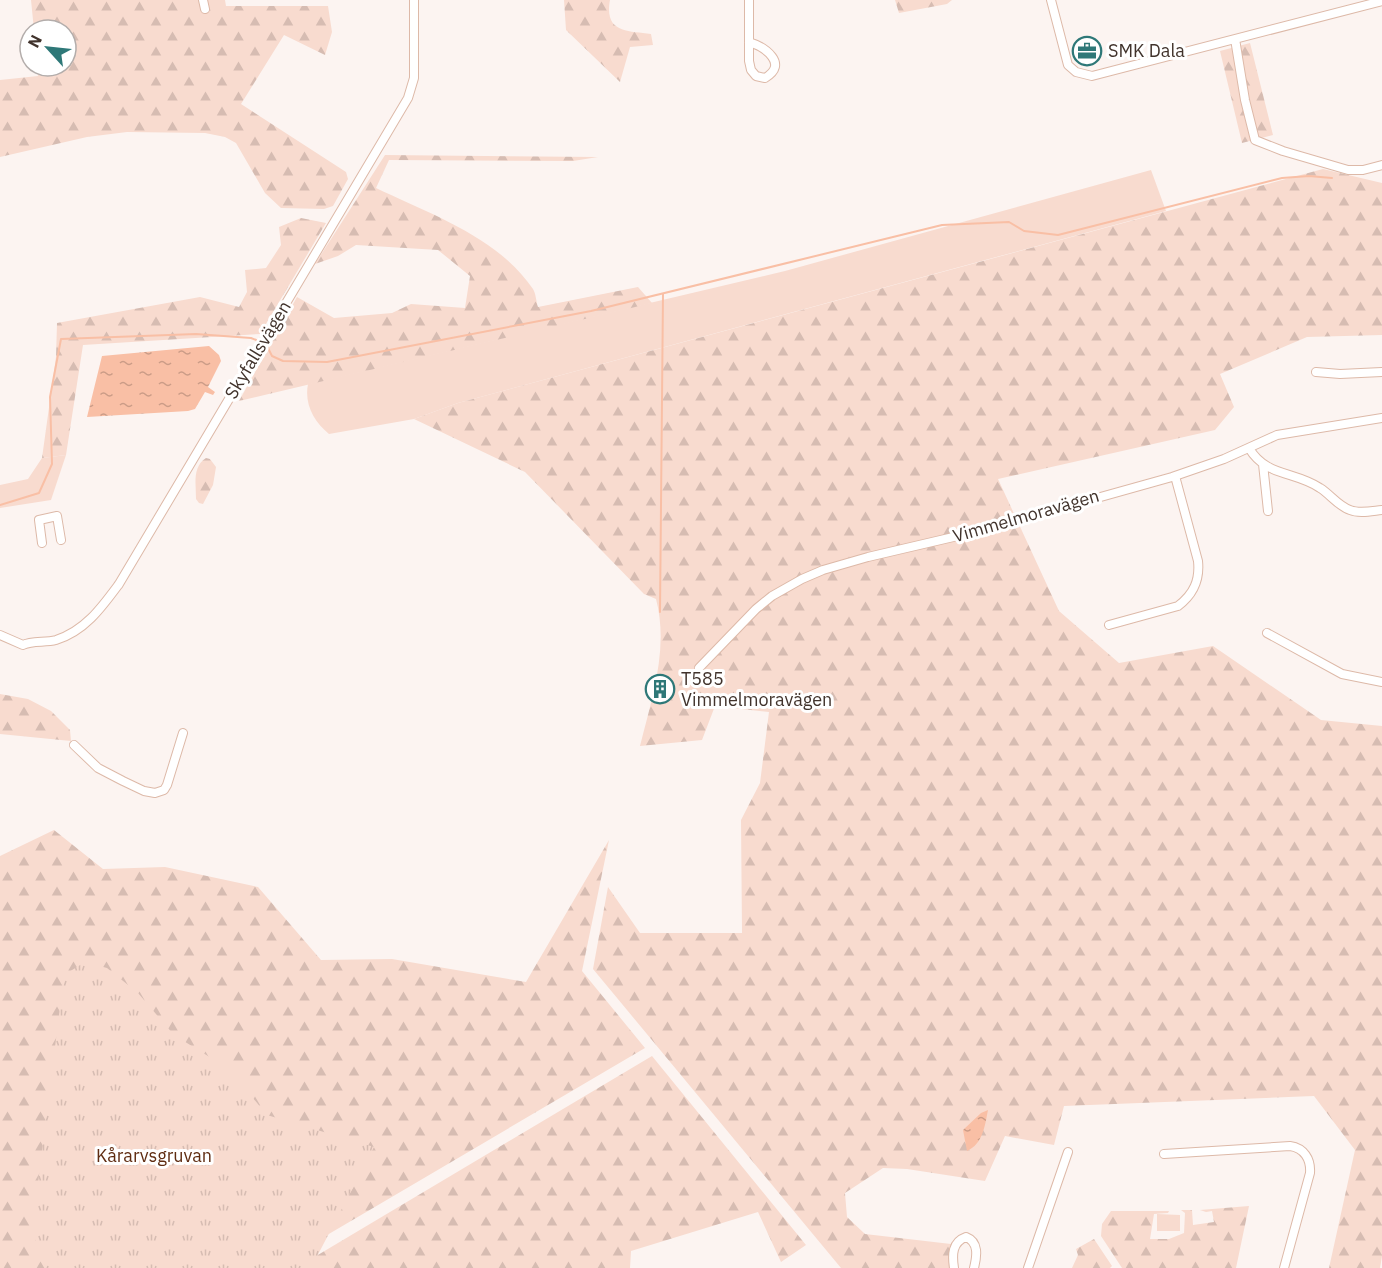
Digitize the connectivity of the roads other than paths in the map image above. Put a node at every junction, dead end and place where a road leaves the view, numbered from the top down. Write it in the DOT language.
graph roads {
  1 [pos="414,0"];
  2 [pos="749,0"];
  3 [pos="1051,0"];
  4 [pos="1382,1"];
  5 [pos="1235,39"];
  6 [pos="749,42"];
  7 [pos="1382,165"];
  8 [pos="1316,372"];
  9 [pos="1382,372"];
  10 [pos="1382,418"];
  11 [pos="1249,448"];
  12 [pos="1263,464"];
  13 [pos="1175,476"];
  14 [pos="1382,510"];
  15 [pos="1268,511"];
  16 [pos="61,540"];
  17 [pos="42,543"];
  18 [pos="1109,625"];
  19 [pos="1267,633"];
  20 [pos="0,635"];
  21 [pos="699,668"];
  22 [pos="1382,682"];
  23 [pos="183,733"];
  24 [pos="74,745"];
  25 [pos="1068,1152"];
  26 [pos="1164,1154"];
  27 [pos="954,1268"];
  28 [pos="974,1268"];
  29 [pos="1028,1268"];
  30 [pos="1284,1268"];
  1 -- 20 [label="street, Skyfallsvägen"];
  2 -- 6 [label="street"];
  3 -- 5 [label="street"];
  4 -- 5 [label="street"];
  5 -- 7 [label="street"];
  6 -- 6 [label="street"];
  8 -- 9 [label="street"];
  10 -- 11 [label="street, Vimmelmoravägen"];
  11 -- 12 [label="street"];
  11 -- 13 [label="street, Vimmelmoravägen"];
  12 -- 14 [label="street"];
  12 -- 15 [label="street"];
  13 -- 18 [label="street"];
  13 -- 21 [label="street, Vimmelmoravägen"];
  16 -- 17 [label="street"];
  19 -- 22 [label="street"];
  23 -- 24 [label="street"];
  25 -- 29 [label="street"];
  26 -- 30 [label="street"];
  27 -- 28 [label="street"];
}
